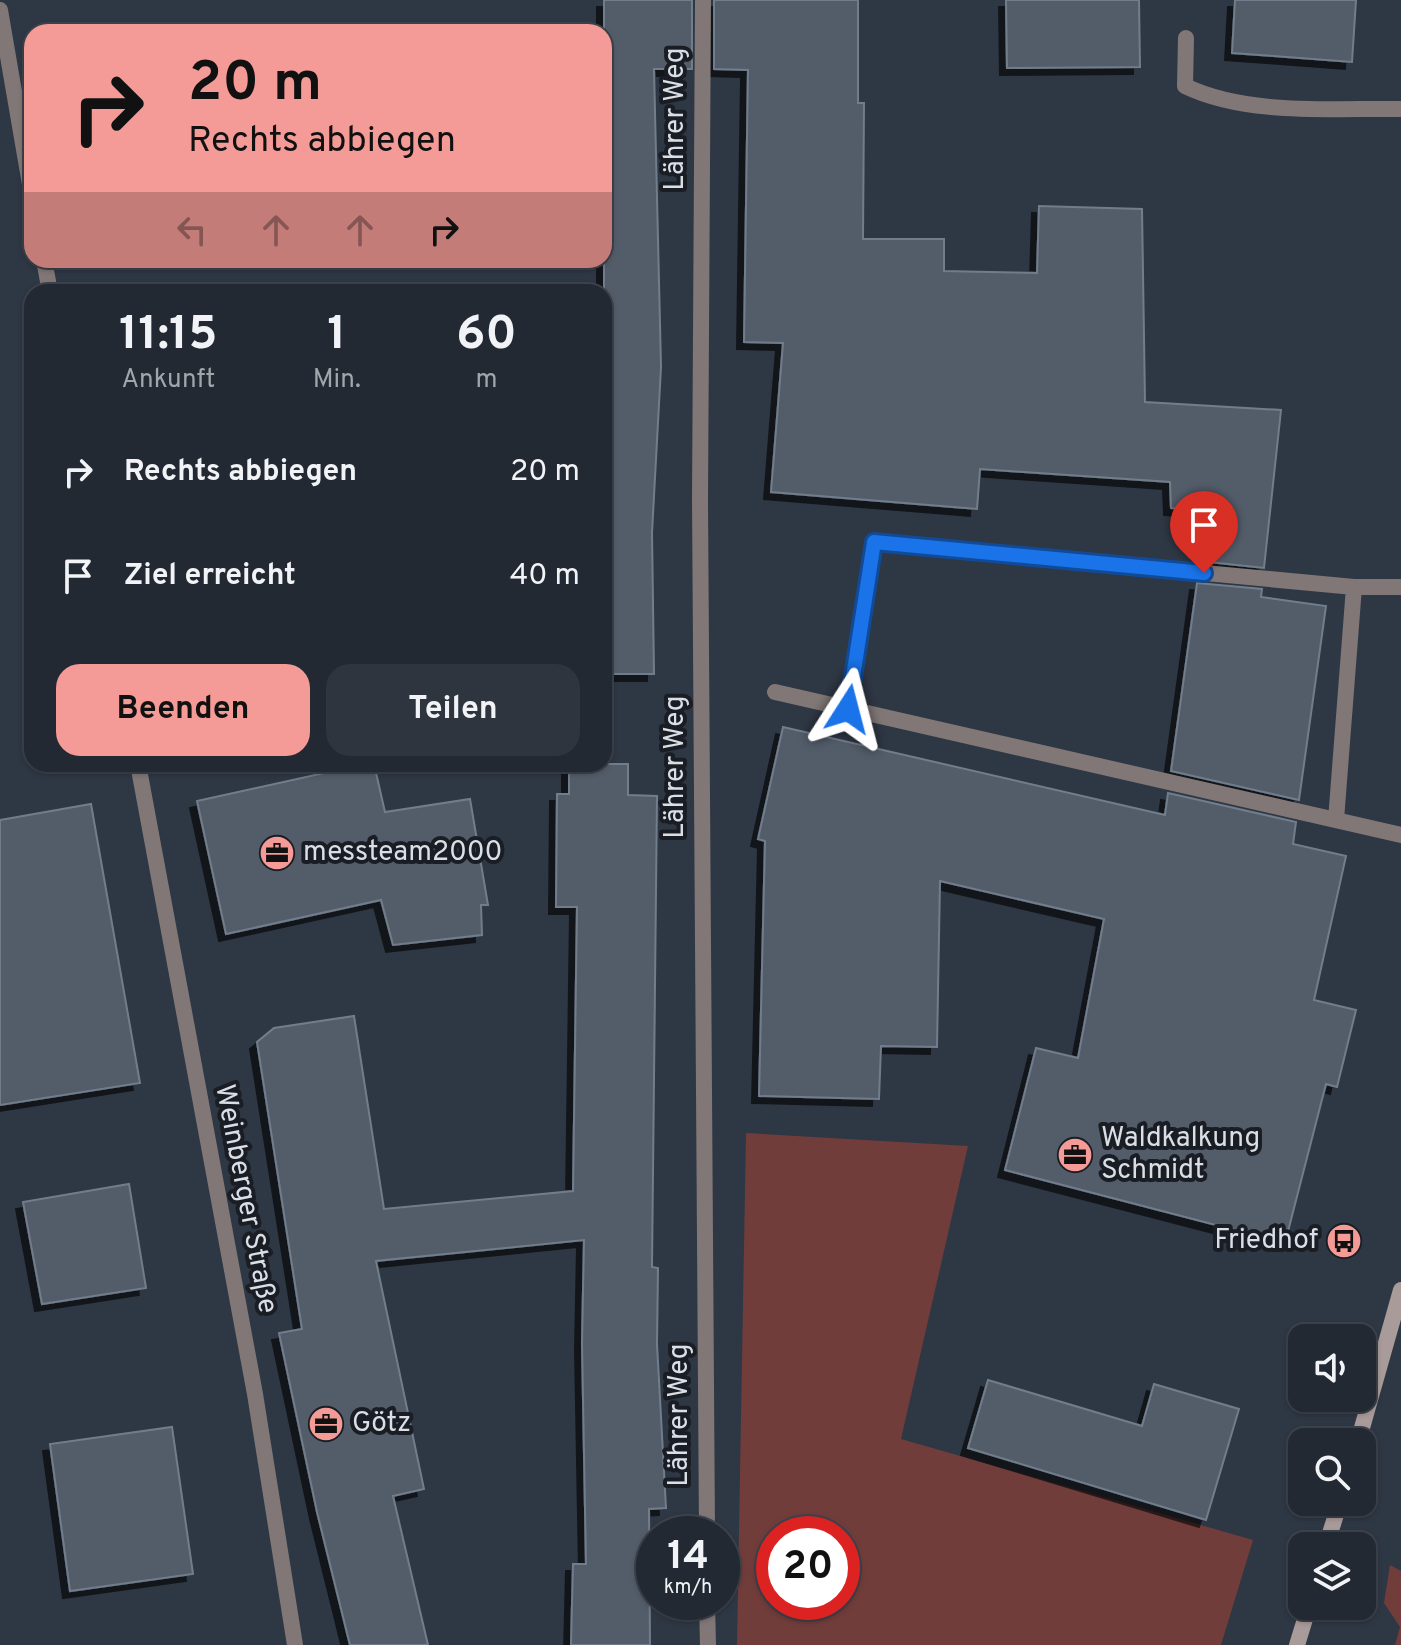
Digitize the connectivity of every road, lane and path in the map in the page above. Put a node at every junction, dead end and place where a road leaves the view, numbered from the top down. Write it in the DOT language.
graph roads {
  1 [pos="703,0"];
  2 [pos="0,10"];
  3 [pos="1186,38"];
  4 [pos="1401,109"];
  5 [pos="24,150"];
  6 [pos="1354,587"];
  7 [pos="1401,587"];
  8 [pos="775,692"];
  9 [pos="848,709"];
  10 [pos="139,772"];
  11 [pos="1336,820"];
  12 [pos="1401,835"];
  13 [pos="1401,1290"];
  14 [pos="1362,1428"];
  15 [pos="707,1516"];
  16 [pos="707,1620"];
  17 [pos="1305,1620"];
  18 [pos="295,1645"];
  19 [pos="708,1645"];
  20 [pos="1297,1645"];
  1 -- 15 [label="street, Lährer Weg"];
  2 -- 5 [label="street"];
  3 -- 4 [label="street"];
  6 -- 7 [label="street"];
  6 -- 9 [label="street"];
  6 -- 11 [label="street"];
  8 -- 9 [label="street"];
  9 -- 11 [label="street"];
  10 -- 18 [label="street, Weinberger Straße"];
  11 -- 12 [label="street"];
  13 -- 14 [label="main road"];
  16 -- 19 [label="street"];
  17 -- 20 [label="main road"];
}
